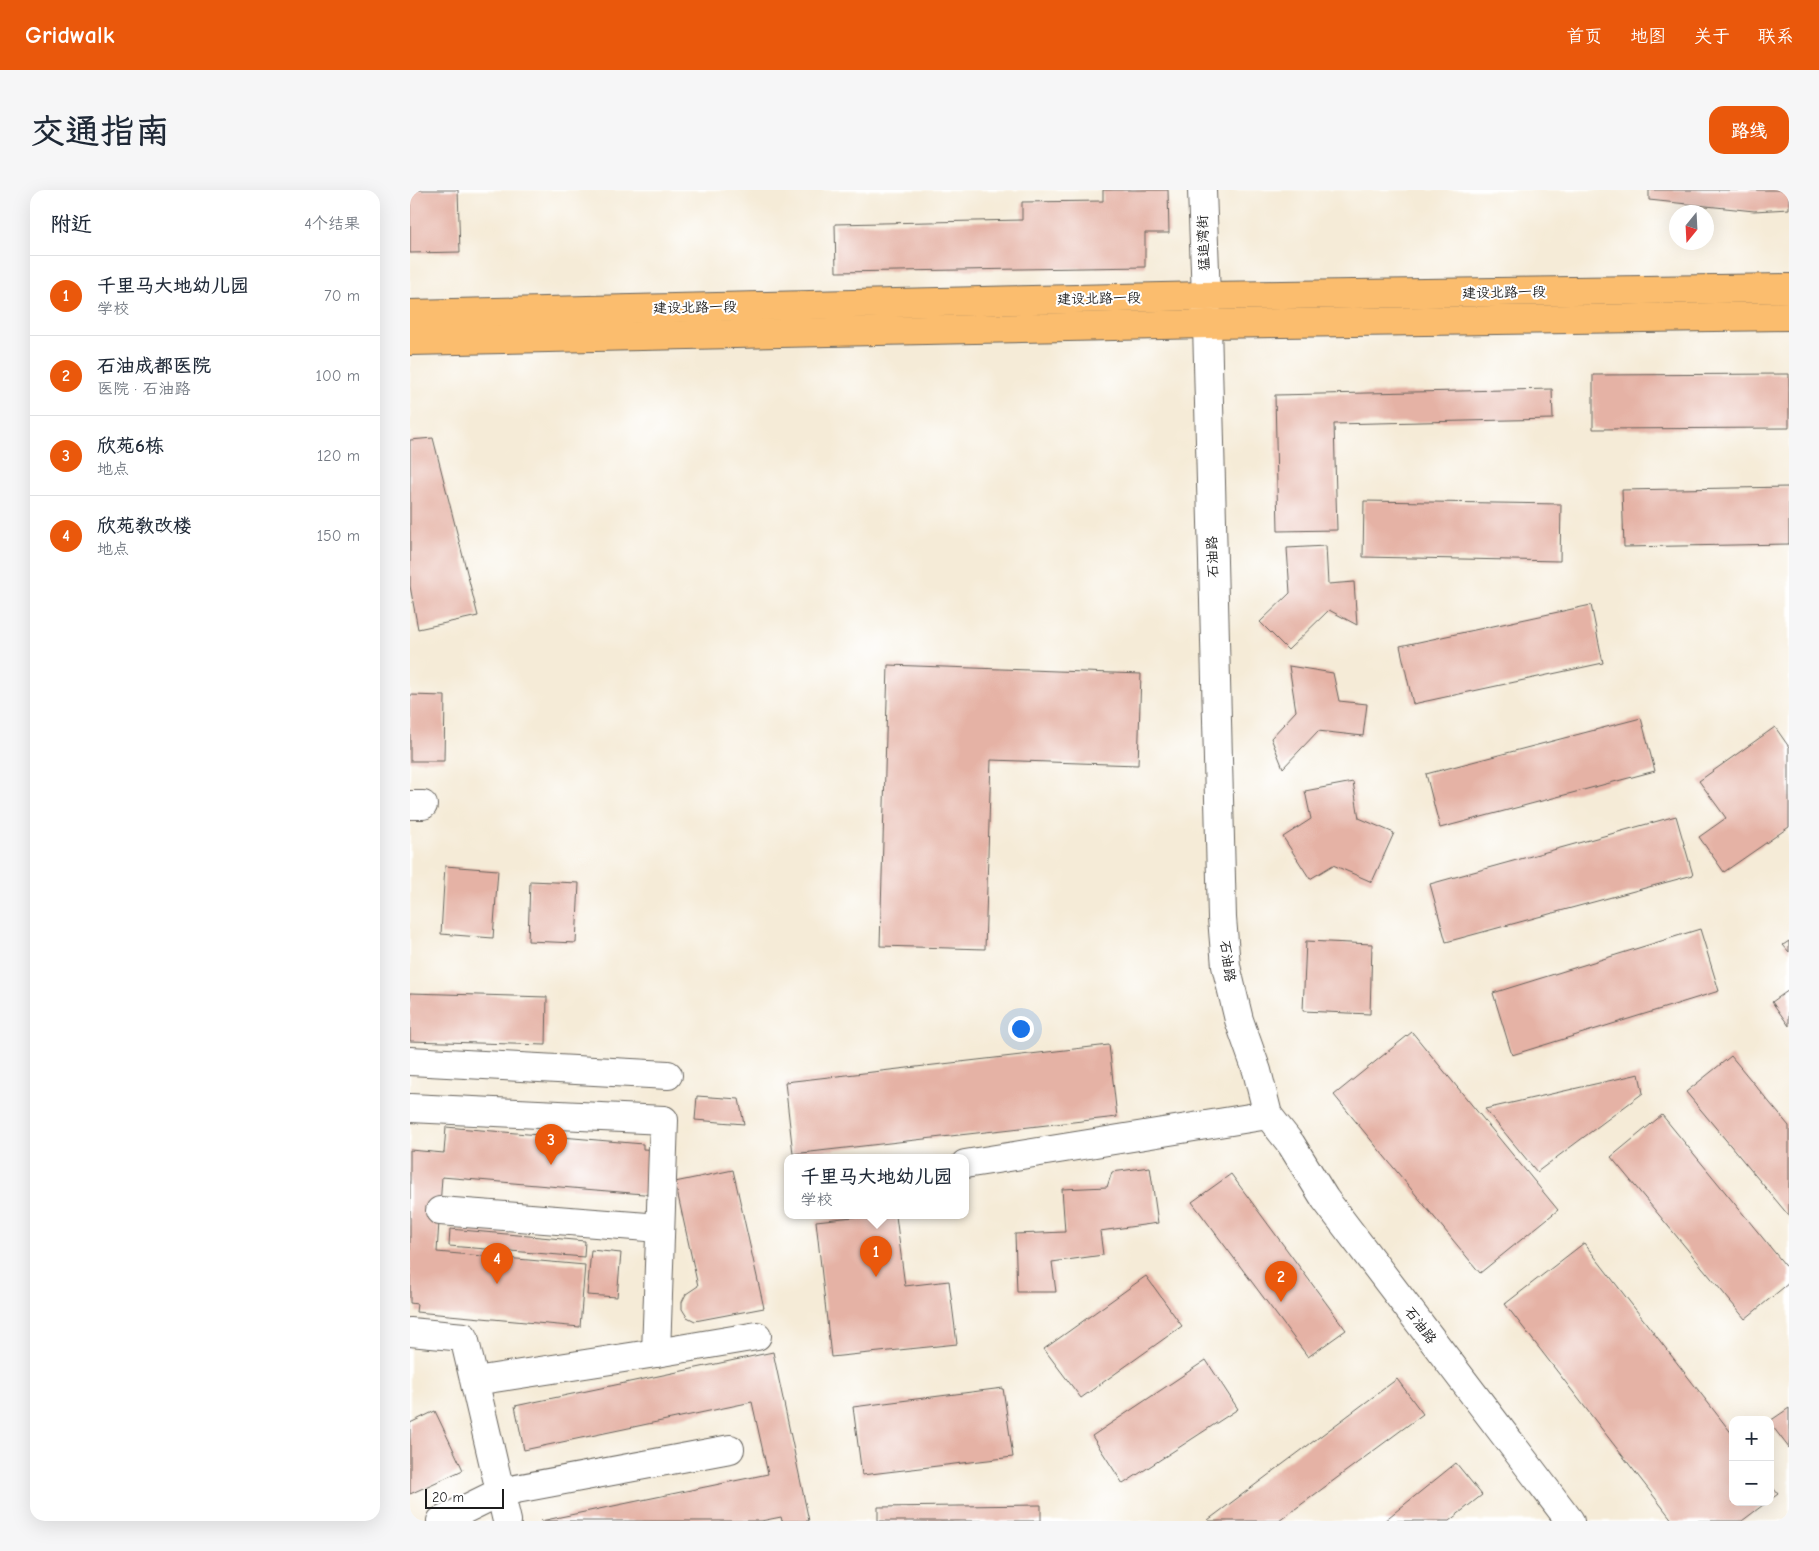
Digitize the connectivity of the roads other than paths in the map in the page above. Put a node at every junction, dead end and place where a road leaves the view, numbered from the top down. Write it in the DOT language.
graph roads {
  1 [pos="1202,190"];
  2 [pos="1789,288"];
  3 [pos="1205,296"];
  4 [pos="410,314"];
  5 [pos="1789,316"];
  6 [pos="1207,324"];
  7 [pos="410,341"];
  8 [pos="410,1061"];
  9 [pos="668,1075"];
  10 [pos="410,1108"];
  11 [pos="1268,1115"];
  12 [pos="969,1163"];
  13 [pos="440,1211"];
  14 [pos="660,1228"];
  15 [pos="410,1332"];
  16 [pos="757,1336"];
  17 [pos="656,1353"];
  18 [pos="475,1381"];
  19 [pos="730,1449"];
  20 [pos="500,1492"];
  21 [pos="442,1521"];
  22 [pos="507,1521"];
  23 [pos="1570,1521"];
  1 -- 3 [label="street, 猛追湾街"];
  2 -- 3 [label="main road, 建设北路一段"];
  3 -- 4 [label="main road, 建设北路一段"];
  3 -- 6 [label="street, 石油路"];
  5 -- 6 [label="main road, 建设北路一段"];
  6 -- 7 [label="main road, 建设北路一段"];
  6 -- 11 [label="street, 石油路"];
  8 -- 9 [label="street"];
  10 -- 14 [label="street"];
  11 -- 12 [label="street"];
  11 -- 23 [label="street, 石油路"];
  13 -- 14 [label="street"];
  14 -- 17 [label="street"];
  15 -- 18 [label="street"];
  16 -- 17 [label="street"];
  17 -- 18 [label="street"];
  18 -- 20 [label="street"];
  19 -- 20 [label="street"];
  20 -- 21 [label="street"];
  20 -- 22 [label="street"];
}
